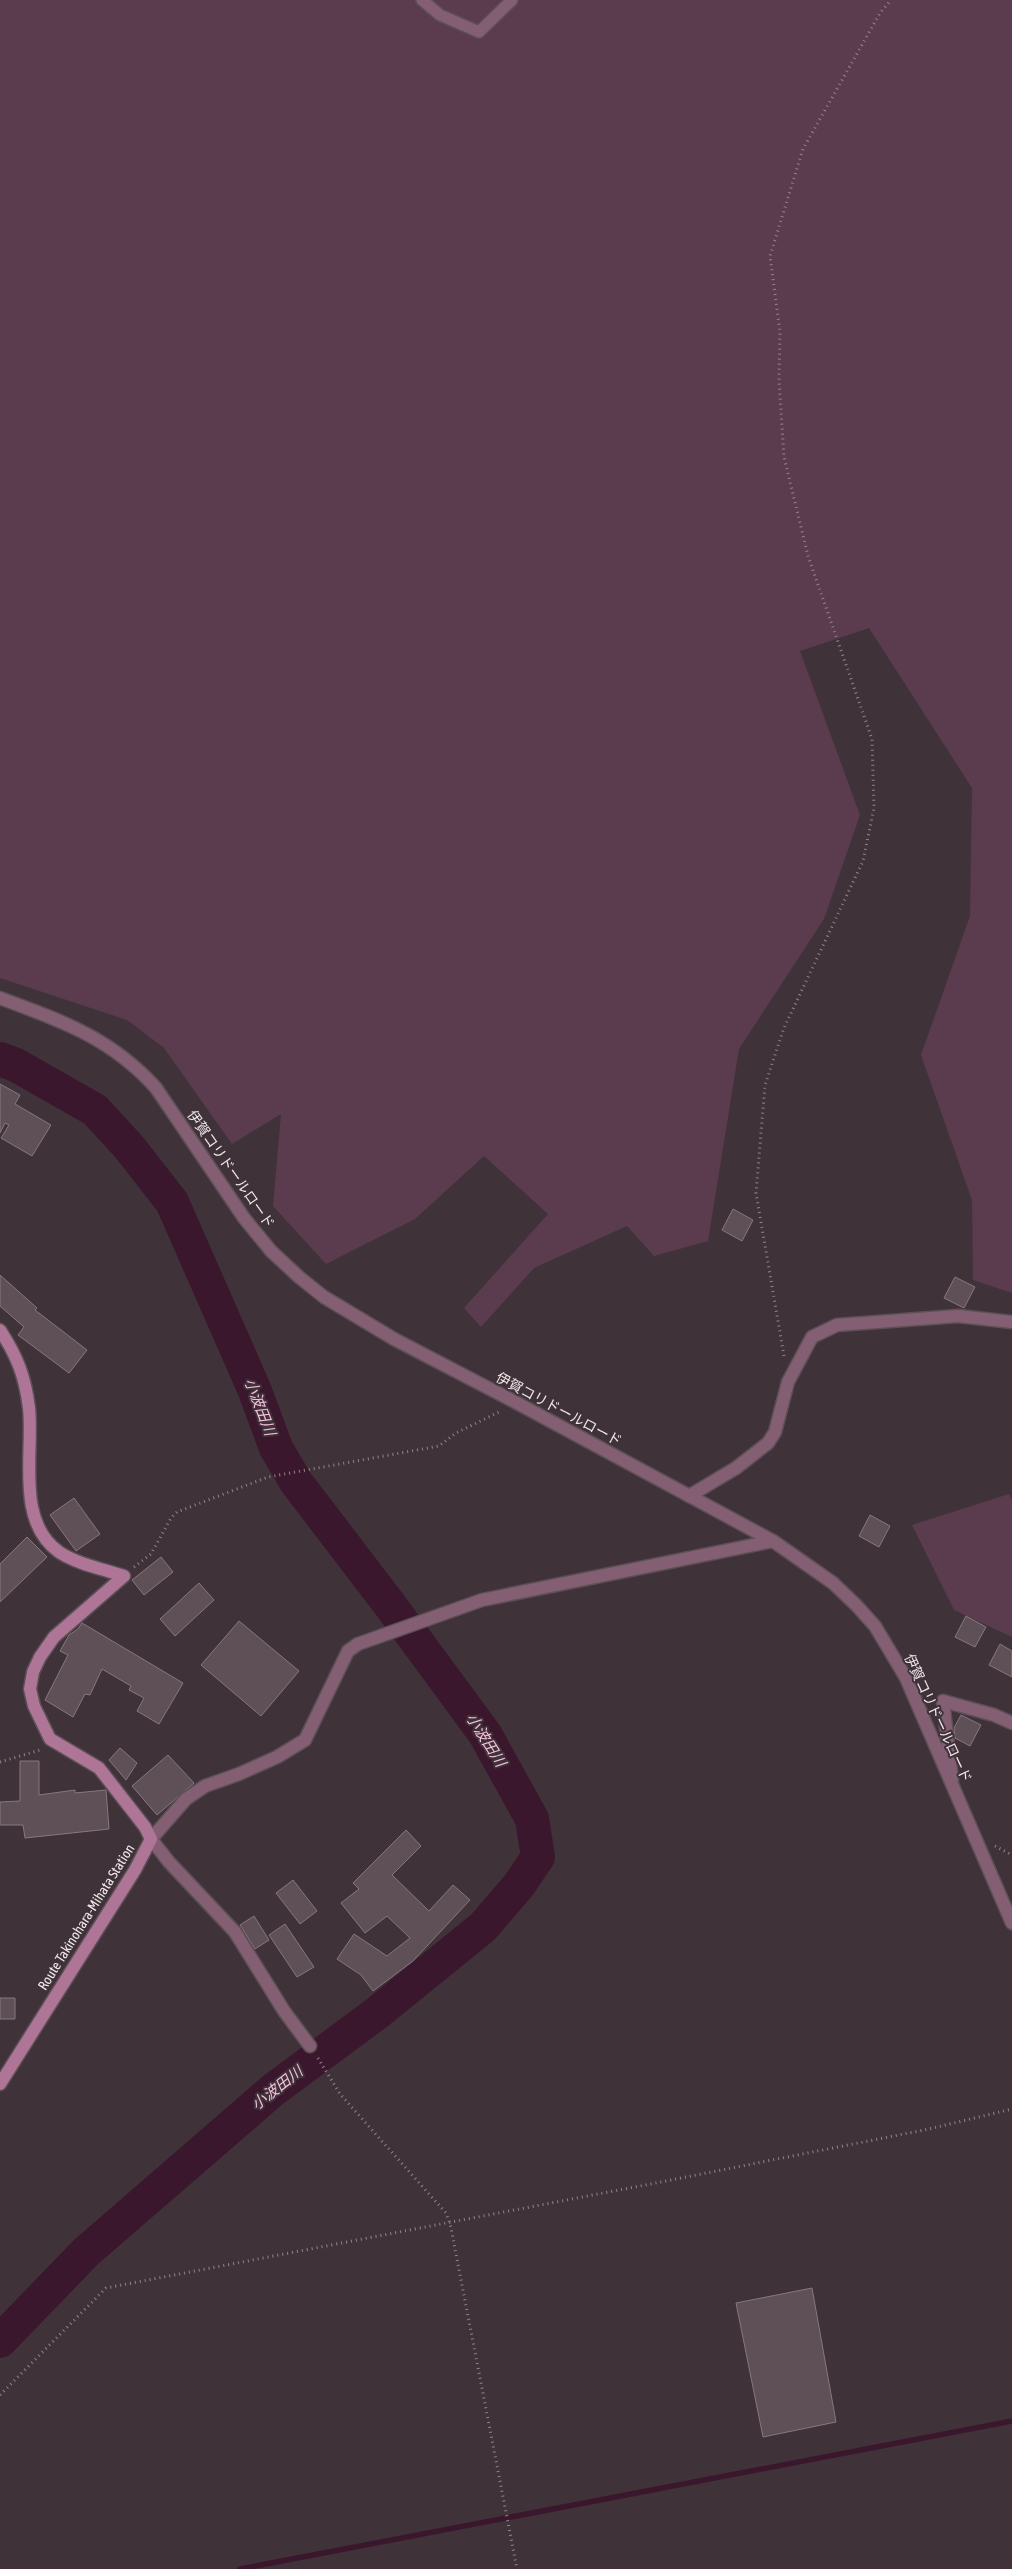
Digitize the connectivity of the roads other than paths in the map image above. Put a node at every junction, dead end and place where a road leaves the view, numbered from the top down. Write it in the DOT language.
graph roads {
  1 [pos="422,0"];
  2 [pos="512,0"];
  3 [pos="0,998"];
  4 [pos="1012,1322"];
  5 [pos="0,1330"];
  6 [pos="689,1496"];
  7 [pos="772,1541"];
  8 [pos="1012,1723"];
  9 [pos="952,1784"];
  10 [pos="151,1839"];
  11 [pos="1012,1923"];
  12 [pos="310,2046"];
  13 [pos="0,2084"];
  1 -- 2 [label="lane"];
  3 -- 6 [label="street, 伊賀コリドールロード"];
  4 -- 6 [label="street"];
  5 -- 10 [label="main road, Route Takinohara-Mihata Station"];
  6 -- 7 [label="street, 伊賀コリドールロード"];
  7 -- 9 [label="street, 伊賀コリドールロード"];
  7 -- 10 [label="street"];
  8 -- 9 [label="street"];
  9 -- 11 [label="street, 伊賀コリドールロード"];
  10 -- 12 [label="street"];
  10 -- 13 [label="main road, Route Takinohara-Mihata Station"];
}
